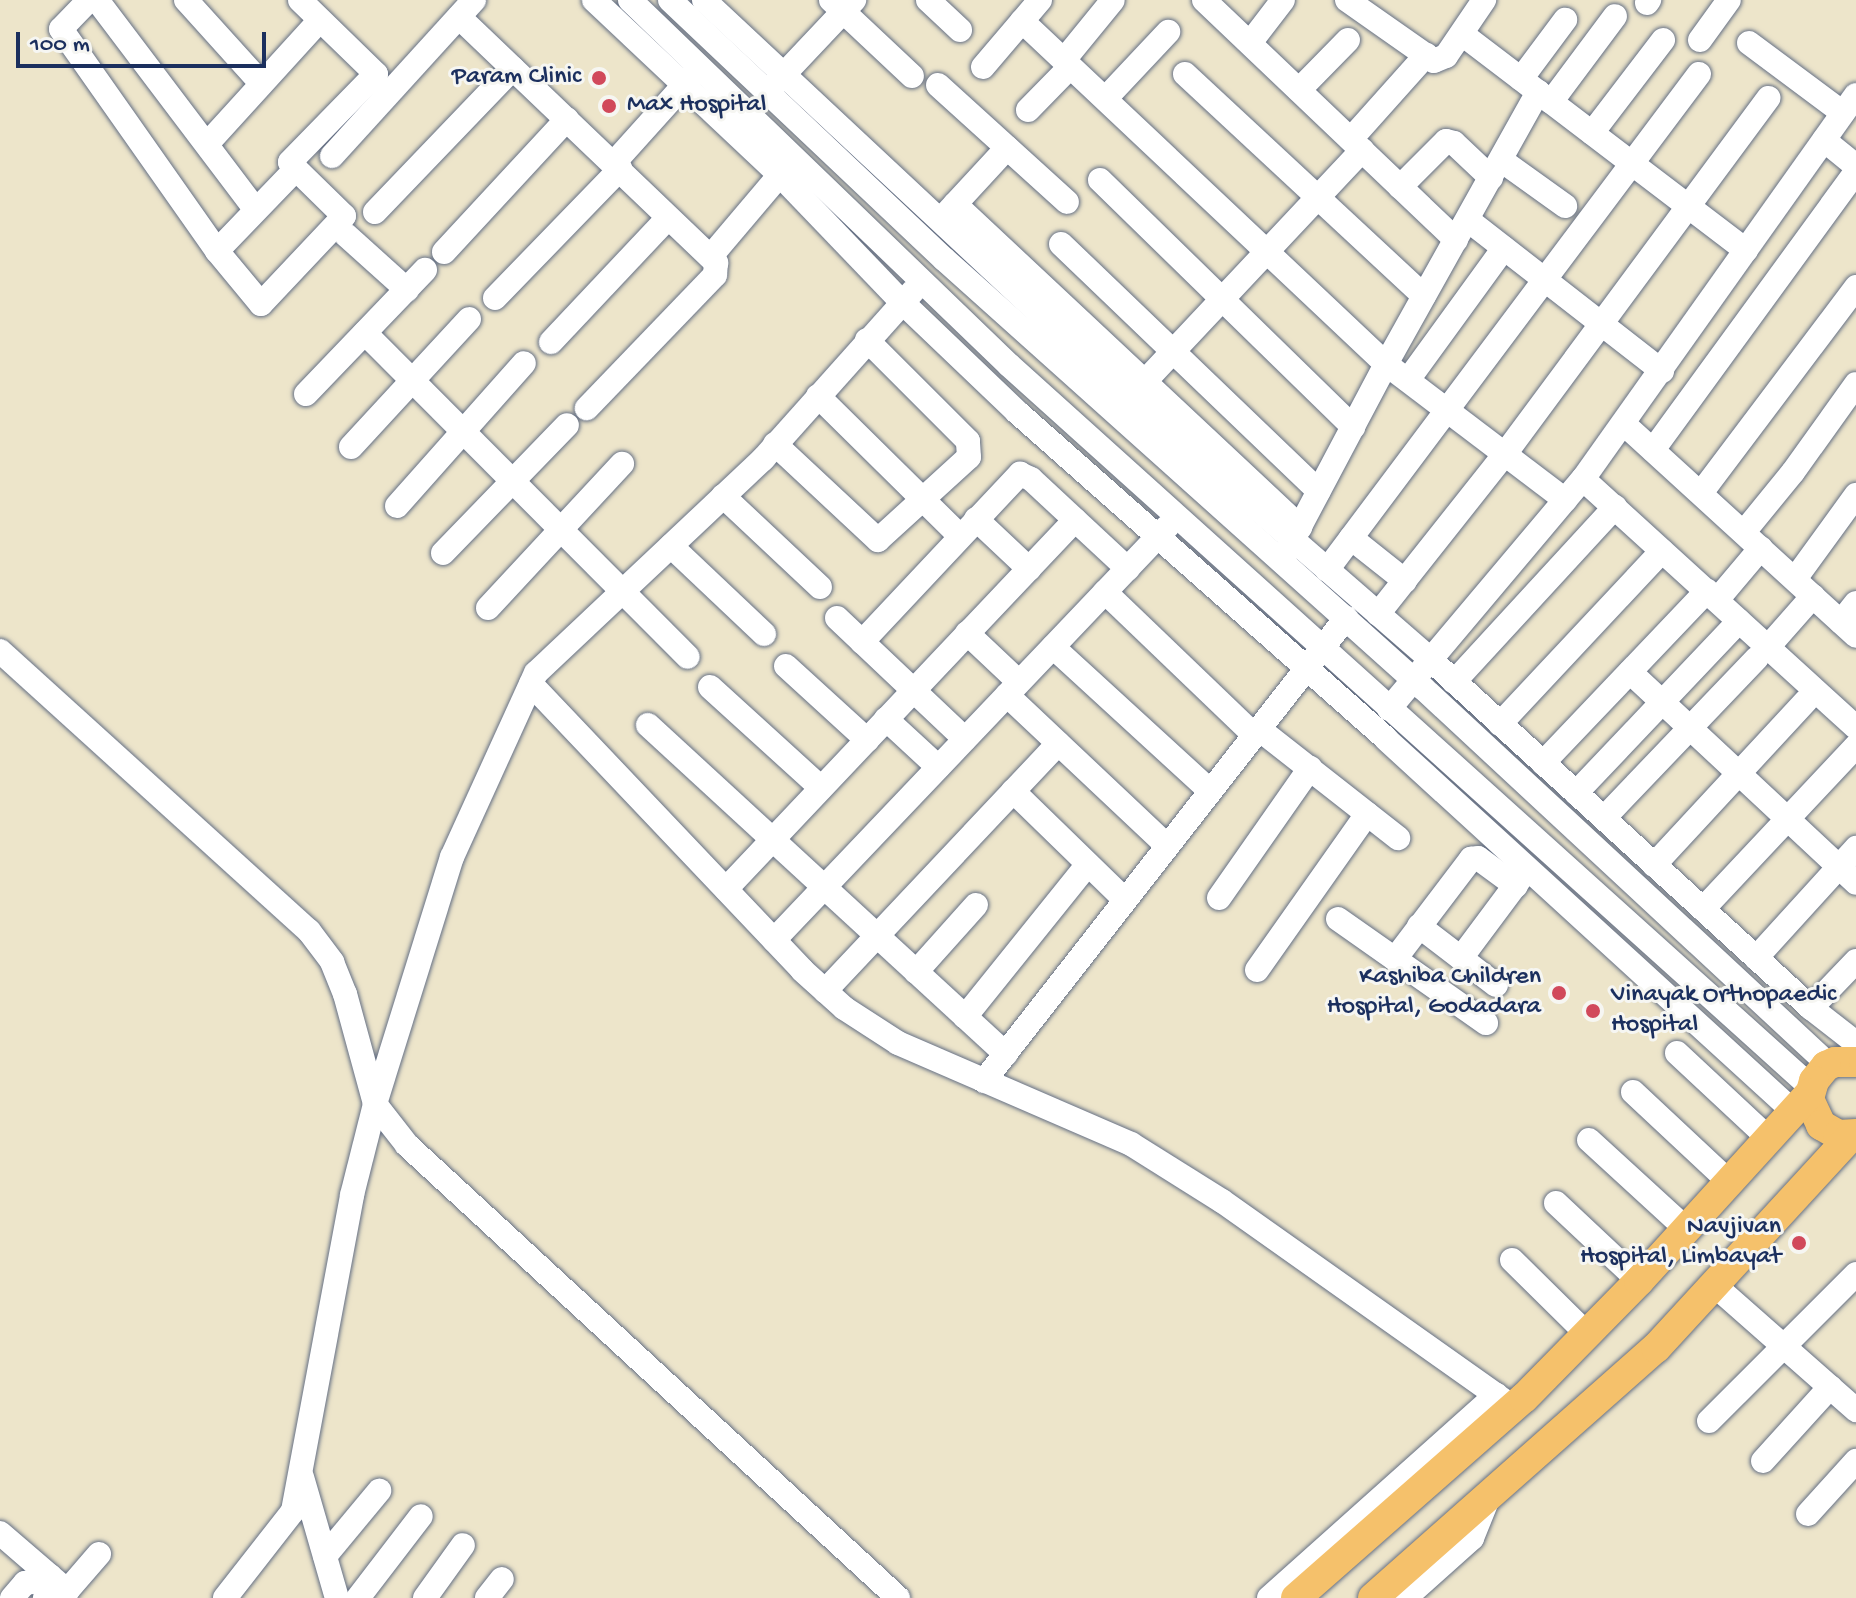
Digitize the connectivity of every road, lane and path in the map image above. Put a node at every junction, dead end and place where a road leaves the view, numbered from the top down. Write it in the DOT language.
graph roads {
  1 [pos="89,0"];
  2 [pos="97,0"];
  3 [pos="186,0"];
  4 [pos="300,0"];
  5 [pos="594,0"];
  6 [pos="630,0"];
  7 [pos="670,0"];
  8 [pos="1040,0"];
  9 [pos="1113,0"];
  10 [pos="1204,0"];
  11 [pos="1283,0"];
  12 [pos="1347,0"];
  13 [pos="1729,0"];
  14 [pos="708,1"];
  15 [pos="1477,3"];
  16 [pos="843,4"];
  17 [pos="942,4"];
  18 [pos="466,8"];
  19 [pos="1615,16"];
  20 [pos="320,20"];
  21 [pos="1565,20"];
  22 [pos="1022,21"];
  23 [pos="960,30"];
  24 [pos="1168,32"];
  25 [pos="1462,34"];
  26 [pos="1348,40"];
  27 [pos="1663,40"];
  28 [pos="1700,40"];
  29 [pos="1250,43"];
  30 [pos="1749,43"];
  31 [pos="1426,55"];
  32 [pos="1067,63"];
  33 [pos="702,66"];
  34 [pos="983,67"];
  35 [pos="513,68"];
  36 [pos="1185,74"];
  37 [pos="1699,74"];
  38 [pos="912,76"];
  39 [pos="261,83"];
  40 [pos="775,84"];
  41 [pos="684,85"];
  42 [pos="938,85"];
  43 [pos="1299,90"];
  44 [pos="1537,91"];
  45 [pos="1106,98"];
  46 [pos="1768,98"];
  47 [pos="1850,104"];
  48 [pos="1028,110"];
  49 [pos="567,119"];
  50 [pos="740,121"];
  51 [pos="1592,133"];
  52 [pos="1824,140"];
  53 [pos="208,143"];
  54 [pos="1357,144"];
  55 [pos="1007,148"];
  56 [pos="332,156"];
  57 [pos="1631,162"];
  58 [pos="616,166"];
  59 [pos="787,166"];
  60 [pos="296,169"];
  61 [pos="1496,169"];
  62 [pos="1856,169"];
  63 [pos="1100,180"];
  64 [pos="1400,187"];
  65 [pos="1317,198"];
  66 [pos="1067,202"];
  67 [pos="1565,206"];
  68 [pos="1689,207"];
  69 [pos="256,210"];
  70 [pos="375,212"];
  71 [pos="668,218"];
  72 [pos="939,221"];
  73 [pos="1462,230"];
  74 [pos="346,235"];
  75 [pos="1061,244"];
  76 [pos="1504,248"];
  77 [pos="1746,250"];
  78 [pos="217,251"];
  79 [pos="444,252"];
  80 [pos="1267,252"];
  81 [pos="711,256"];
  82 [pos="425,270"];
  83 [pos="1545,280"];
  84 [pos="921,283"];
  85 [pos="1856,287"];
  86 [pos="407,290"];
  87 [pos="1424,296"];
  88 [pos="495,298"];
  89 [pos="1220,301"];
  90 [pos="902,302"];
  91 [pos="469,319"];
  92 [pos="1600,323"];
  93 [pos="365,333"];
  94 [pos="867,340"];
  95 [pos="551,342"];
  96 [pos="1173,351"];
  97 [pos="524,363"];
  98 [pos="1386,364"];
  99 [pos="1662,371"];
  100 [pos="1408,380"];
  101 [pos="412,381"];
  102 [pos="1856,384"];
  103 [pos="306,394"];
  104 [pos="818,396"];
  105 [pos="1130,397"];
  106 [pos="587,408"];
  107 [pos="1448,411"];
  108 [pos="1624,424"];
  109 [pos="567,425"];
  110 [pos="1353,427"];
  111 [pos="463,432"];
  112 [pos="775,444"];
  113 [pos="351,447"];
  114 [pos="1653,450"];
  115 [pos="1505,454"];
  116 [pos="622,464"];
  117 [pos="1583,479"];
  118 [pos="513,482"];
  119 [pos="1319,491"];
  120 [pos="1701,493"];
  121 [pos="1856,495"];
  122 [pos="723,496"];
  123 [pos="1565,500"];
  124 [pos="924,501"];
  125 [pos="397,506"];
  126 [pos="1615,507"];
  127 [pos="1177,517"];
  128 [pos="1075,520"];
  129 [pos="968,527"];
  130 [pos="560,531"];
  131 [pos="1156,538"];
  132 [pos="1351,538"];
  133 [pos="1752,540"];
  134 [pos="1291,543"];
  135 [pos="671,546"];
  136 [pos="1662,551"];
  137 [pos="443,553"];
  138 [pos="1029,569"];
  139 [pos="1128,569"];
  140 [pos="1327,570"];
  141 [pos="1795,579"];
  142 [pos="1405,581"];
  143 [pos="820,587"];
  144 [pos="1105,592"];
  145 [pos="621,593"];
  146 [pos="1712,596"];
  147 [pos="1813,596"];
  148 [pos="488,608"];
  149 [pos="1378,614"];
  150 [pos="837,618"];
  151 [pos="1346,618"];
  152 [pos="1851,620"];
  153 [pos="1739,621"];
  154 [pos="967,633"];
  155 [pos="764,634"];
  156 [pos="862,642"];
  157 [pos="1053,647"];
  158 [pos="1323,648"];
  159 [pos="0,651"];
  160 [pos="1763,653"];
  161 [pos="688,657"];
  162 [pos="1430,659"];
  163 [pos="786,666"];
  164 [pos="1306,669"];
  165 [pos="1630,672"];
  166 [pos="1413,679"];
  167 [pos="1454,682"];
  168 [pos="531,684"];
  169 [pos="710,687"];
  170 [pos="1013,689"];
  171 [pos="913,690"];
  172 [pos="1806,701"];
  173 [pos="1662,702"];
  174 [pos="1389,709"];
  175 [pos="886,719"];
  176 [pos="1500,724"];
  177 [pos="648,725"];
  178 [pos="1856,727"];
  179 [pos="1690,728"];
  180 [pos="1257,732"];
  181 [pos="965,739"];
  182 [pos="867,740"];
  183 [pos="1058,744"];
  184 [pos="1856,746"];
  185 [pos="1543,763"];
  186 [pos="938,767"];
  187 [pos="1310,768"];
  188 [pos="1739,774"];
  189 [pos="821,788"];
  190 [pos="1013,791"];
  191 [pos="1210,791"];
  192 [pos="1576,793"];
  193 [pos="1367,814"];
  194 [pos="1604,818"];
  195 [pos="1787,819"];
  196 [pos="1398,838"];
  197 [pos="772,840"];
  198 [pos="1167,846"];
  199 [pos="1544,848"];
  200 [pos="1856,848"];
  201 [pos="1088,864"];
  202 [pos="1654,865"];
  203 [pos="1847,875"];
  204 [pos="1522,877"];
  205 [pos="823,887"];
  206 [pos="726,889"];
  207 [pos="1219,898"];
  208 [pos="1125,900"];
  209 [pos="976,905"];
  210 [pos="1703,909"];
  211 [pos="1338,919"];
  212 [pos="1419,926"];
  213 [pos="876,936"];
  214 [pos="774,940"];
  215 [pos="1461,958"];
  216 [pos="1756,958"];
  217 [pos="1395,959"];
  218 [pos="1856,961"];
  219 [pos="1257,970"];
  220 [pos="916,972"];
  221 [pos="1496,985"];
  222 [pos="825,991"];
  223 [pos="1811,1008"];
  224 [pos="965,1017"];
  225 [pos="1486,1023"];
  226 [pos="1677,1053"];
  227 [pos="1006,1054"];
  228 [pos="1832,1072"];
  229 [pos="984,1081"];
  230 [pos="1633,1092"];
  231 [pos="375,1104"];
  232 [pos="1768,1138"];
  233 [pos="1589,1140"];
  234 [pos="1851,1145"];
  235 [pos="1728,1181"];
  236 [pos="1556,1203"];
  237 [pos="1686,1229"];
  238 [pos="1512,1260"];
  239 [pos="1856,1274"];
  240 [pos="1639,1281"];
  241 [pos="1713,1284"];
  242 [pos="1587,1334"];
  243 [pos="1785,1348"];
  244 [pos="1830,1387"];
  245 [pos="1504,1401"];
  246 [pos="1854,1404"];
  247 [pos="1709,1421"];
  248 [pos="1763,1461"];
  249 [pos="1856,1461"];
  250 [pos="302,1474"];
  251 [pos="379,1491"];
  252 [pos="1489,1496"];
  253 [pos="1808,1514"];
  254 [pos="421,1516"];
  255 [pos="0,1533"];
  256 [pos="463,1545"];
  257 [pos="99,1554"];
  258 [pos="325,1556"];
  259 [pos="57,1589"];
  260 [pos="344,1597"];
  261 [pos="12,1598"];
  262 [pos="225,1598"];
  263 [pos="425,1598"];
  264 [pos="898,1598"];
  265 [pos="1269,1598"];
  266 [pos="1296,1598"];
  267 [pos="1373,1598"];
  268 [pos="1405,1598"];
  1 -- 78 [label="street"];
  2 -- 53 [label="street"];
  3 -- 39 [label="street"];
  4 -- 20 [label="street"];
  5 -- 41 [label="street"];
  6 -- 33 [label="street"];
  7 -- 40 [label="street"];
  8 -- 22 [label="street"];
  9 -- 32 [label="street"];
  10 -- 29 [label="street"];
  11 -- 29 [label="street"];
  12 -- 31 [label="street"];
  13 -- 28 [label="street"];
  14 -- 40 [label="street"];
  15 -- 25 [label="street"];
  16 -- 38 [label="street"];
  16 -- 40 [label="street"];
  17 -- 23 [label="street"];
  18 -- 35 [label="street"];
  18 -- 56 [label="street"];
  19 -- 44 [label="street"];
  20 -- 39 [label="street"];
  20 -- 60 [label="street"];
  21 -- 44 [label="street"];
  22 -- 32 [label="street"];
  22 -- 34 [label="street"];
  24 -- 45 [label="street"];
  25 -- 31 [label="street"];
  25 -- 44 [label="street"];
  26 -- 43 [label="street"];
  27 -- 51 [label="street"];
  29 -- 43 [label="street"];
  30 -- 47 [label="street"];
  31 -- 54 [label="street"];
  32 -- 45 [label="street"];
  32 -- 48 [label="street"];
  33 -- 41 [label="street"];
  33 -- 50 [label="street"];
  35 -- 49 [label="street"];
  35 -- 70 [label="street"];
  36 -- 65 [label="street"];
  37 -- 57 [label="street"];
  39 -- 53 [label="street"];
  40 -- 50 [label="street"];
  40 -- 72 [label="street"];
  41 -- 50 [label="street"];
  41 -- 58 [label="street"];
  42 -- 55 [label="street"];
  43 -- 54 [label="street"];
  44 -- 51 [label="street"];
  44 -- 61 [label="street"];
  45 -- 80 [label="street"];
  46 -- 68 [label="street"];
  47 -- 52 [label="street"];
  49 -- 58 [label="street"];
  49 -- 79 [label="street"];
  50 -- 59 [label="street"];
  51 -- 57 [label="street"];
  52 -- 62 [label="street"];
  52 -- 77 [label="street"];
  53 -- 69 [label="street"];
  54 -- 64 [label="street"];
  54 -- 65 [label="street"];
  55 -- 66 [label="street"];
  55 -- 72 [label="street"];
  57 -- 68 [label="street"];
  57 -- 83 [label="street"];
  58 -- 71 [label="street"];
  58 -- 88 [label="street"];
  59 -- 81 [label="street"];
  59 -- 84 [label="street"];
  59 -- 90 [label="street"];
  60 -- 69 [label="street"];
  60 -- 78 [label="street"];
  61 -- 64 [label="street"];
  61 -- 67 [label="street"];
  61 -- 73 [label="street"];
  62 -- 114 [label="street"];
  63 -- 89 [label="street"];
  64 -- 73 [label="street"];
  65 -- 80 [label="street"];
  65 -- 87 [label="street"];
  68 -- 77 [label="street"];
  68 -- 92 [label="street"];
  69 -- 78 [label="street"];
  71 -- 81 [label="street"];
  71 -- 95 [label="street"];
  72 -- 105 [label="street"];
  72 -- 105 [label="street"];
  73 -- 76 [label="street"];
  73 -- 87 [label="street"];
  74 -- 86 [label="street"];
  75 -- 96 [label="street"];
  76 -- 83 [label="street"];
  76 -- 100 [label="street"];
  77 -- 99 [label="street"];
  80 -- 89 [label="street"];
  80 -- 98 [label="street"];
  81 -- 106 [label="street"];
  82 -- 86 [label="street"];
  83 -- 92 [label="street"];
  83 -- 107 [label="street"];
  84 -- 90 [label="street"];
  84 -- 127 [label="street"];
  85 -- 120 [label="street"];
  86 -- 93 [label="street"];
  87 -- 98 [label="street"];
  89 -- 96 [label="street"];
  89 -- 110 [label="street"];
  90 -- 94 [label="street"];
  90 -- 131 [label="street"];
  91 -- 101 [label="street"];
  92 -- 99 [label="street"];
  92 -- 115 [label="street"];
  93 -- 101 [label="street"];
  93 -- 103 [label="street"];
  94 -- 104 [label="street"];
  94 -- 124 [label="street"];
  96 -- 105 [label="street"];
  96 -- 119 [label="street"];
  97 -- 111 [label="street"];
  98 -- 100 [label="street"];
  98 -- 110 [label="street"];
  99 -- 108 [label="street"];
  100 -- 107 [label="street"];
  101 -- 111 [label="street"];
  101 -- 113 [label="street"];
  102 -- 133 [label="street"];
  104 -- 112 [label="street"];
  104 -- 124 [label="street"];
  105 -- 134 [label="street"];
  105 -- 134 [label="street"];
  107 -- 115 [label="street"];
  107 -- 132 [label="street"];
  108 -- 114 [label="street"];
  108 -- 117 [label="street"];
  109 -- 118 [label="street"];
  110 -- 119 [label="street"];
  111 -- 118 [label="street"];
  111 -- 125 [label="street"];
  112 -- 122 [label="street"];
  112 -- 124 [label="street"];
  114 -- 120 [label="street"];
  115 -- 123 [label="street"];
  115 -- 142 [label="street"];
  116 -- 130 [label="street"];
  117 -- 123 [label="street"];
  117 -- 126 [label="street"];
  118 -- 130 [label="street"];
  118 -- 137 [label="street"];
  119 -- 134 [label="street"];
  120 -- 133 [label="street"];
  121 -- 141 [label="street"];
  122 -- 135 [label="street"];
  122 -- 143 [label="street"];
  123 -- 162 [label="street"];
  124 -- 129 [label="street"];
  126 -- 136 [label="street"];
  126 -- 167 [label="street"];
  127 -- 131 [label="street"];
  127 -- 158 [label="street"];
  128 -- 129 [label="street"];
  128 -- 138 [label="street"];
  128 -- 139 [label="street"];
  129 -- 138 [label="street"];
  129 -- 156 [label="street"];
  130 -- 145 [label="street"];
  130 -- 148 [label="street"];
  131 -- 139 [label="street"];
  131 -- 164 [label="street"];
  132 -- 140 [label="street"];
  132 -- 142 [label="street"];
  133 -- 141 [label="street"];
  133 -- 146 [label="street"];
  134 -- 140 [label="street"];
  134 -- 151 [label="street"];
  135 -- 145 [label="street"];
  135 -- 155 [label="street"];
  136 -- 146 [label="street"];
  136 -- 176 [label="street"];
  138 -- 154 [label="street"];
  139 -- 144 [label="street"];
  140 -- 149 [label="street"];
  141 -- 147 [label="street"];
  142 -- 149 [label="street"];
  144 -- 157 [label="street"];
  144 -- 180 [label="street"];
  145 -- 161 [label="street"];
  145 -- 168 [label="street"];
  146 -- 153 [label="street"];
  146 -- 165 [label="street"];
  147 -- 152 [label="street"];
  147 -- 160 [label="street"];
  149 -- 162 [label="street"];
  150 -- 156 [label="street"];
  151 -- 158 [label="street"];
  151 -- 166 [label="street"];
  153 -- 160 [label="street"];
  153 -- 173 [label="street"];
  154 -- 170 [label="street"];
  154 -- 171 [label="street"];
  156 -- 171 [label="street"];
  157 -- 170 [label="street"];
  157 -- 191 [label="street"];
  158 -- 164 [label="street"];
  158 -- 174 [label="street"];
  159 -- 231 [label="street"];
  160 -- 178 [label="street"];
  160 -- 179 [label="street"];
  162 -- 166 [label="street"];
  162 -- 167 [label="street"];
  163 -- 182 [label="street"];
  164 -- 180 [label="street"];
  164 -- 204 [label="street"];
  165 -- 173 [label="street"];
  165 -- 185 [label="street"];
  166 -- 174 [label="street"];
  166 -- 228 [label="street"];
  167 -- 176 [label="street"];
  168 -- 206 [label="street"];
  168 -- 231 [label="street"];
  169 -- 189 [label="street"];
  170 -- 181 [label="street"];
  170 -- 183 [label="street"];
  171 -- 175 [label="street"];
  171 -- 181 [label="street"];
  172 -- 188 [label="street"];
  173 -- 179 [label="street"];
  173 -- 192 [label="street"];
  174 -- 199 [label="street"];
  175 -- 182 [label="street"];
  175 -- 186 [label="street"];
  176 -- 185 [label="street"];
  177 -- 197 [label="street"];
  179 -- 188 [label="street"];
  179 -- 194 [label="street"];
  180 -- 187 [label="street"];
  180 -- 191 [label="street"];
  181 -- 186 [label="street"];
  182 -- 189 [label="street"];
  183 -- 190 [label="street"];
  183 -- 198 [label="street"];
  184 -- 195 [label="street"];
  185 -- 192 [label="street"];
  186 -- 205 [label="street"];
  187 -- 193 [label="street"];
  187 -- 207 [label="street"];
  188 -- 195 [label="street"];
  188 -- 202 [label="street"];
  189 -- 197 [label="street"];
  190 -- 201 [label="street"];
  190 -- 213 [label="street"];
  191 -- 198 [label="street"];
  192 -- 194 [label="street"];
  193 -- 196 [label="street"];
  193 -- 219 [label="street"];
  194 -- 202 [label="street"];
  195 -- 203 [label="street"];
  195 -- 210 [label="street"];
  197 -- 205 [label="street"];
  197 -- 206 [label="street"];
  198 -- 208 [label="street"];
  199 -- 204 [label="street"];
  199 -- 228 [label="street"];
  200 -- 203 [label="street"];
  201 -- 208 [label="street"];
  201 -- 224 [label="street"];
  202 -- 210 [label="street"];
  203 -- 216 [label="street"];
  204 -- 212 [label="street"];
  204 -- 215 [label="street"];
  204 -- 228 [label="street"];
  205 -- 213 [label="street"];
  205 -- 214 [label="street"];
  206 -- 214 [label="street"];
  208 -- 227 [label="street"];
  209 -- 220 [label="street"];
  210 -- 216 [label="street"];
  211 -- 217 [label="street"];
  212 -- 215 [label="street"];
  212 -- 217 [label="street"];
  213 -- 220 [label="street"];
  213 -- 222 [label="street"];
  214 -- 222 [label="street"];
  215 -- 221 [label="street"];
  216 -- 223 [label="street"];
  217 -- 225 [label="street"];
  218 -- 223 [label="street"];
  220 -- 224 [label="street"];
  222 -- 229 [label="street"];
  223 -- 228 [label="street"];
  224 -- 227 [label="street"];
  226 -- 232 [label="street"];
  227 -- 229 [label="street"];
  228 -- 232 [label="main road"];
  228 -- 234 [label="main road"];
  229 -- 245 [label="street"];
  230 -- 235 [label="street"];
  231 -- 250 [label="street"];
  231 -- 264 [label="street"];
  232 -- 235 [label="main road"];
  233 -- 237 [label="street"];
  234 -- 241 [label="main road"];
  235 -- 237 [label="main road"];
  236 -- 240 [label="street"];
  237 -- 240 [label="main road"];
  238 -- 242 [label="street"];
  239 -- 243 [label="street"];
  240 -- 242 [label="main road"];
  241 -- 243 [label="street"];
  241 -- 252 [label="main road"];
  242 -- 245 [label="main road"];
  243 -- 244 [label="street"];
  243 -- 247 [label="street"];
  244 -- 246 [label="street"];
  244 -- 248 [label="street"];
  245 -- 265 [label="street"];
  245 -- 266 [label="main road"];
  249 -- 253 [label="street"];
  250 -- 258 [label="street"];
  250 -- 262 [label="street"];
  251 -- 258 [label="street"];
  252 -- 267 [label="main road"];
  252 -- 268 [label="street"];
  254 -- 260 [label="street"];
  255 -- 259 [label="street"];
  256 -- 263 [label="street"];
  257 -- 259 [label="street"];
  258 -- 260 [label="street"];
  259 -- 261 [label="street"];
}
